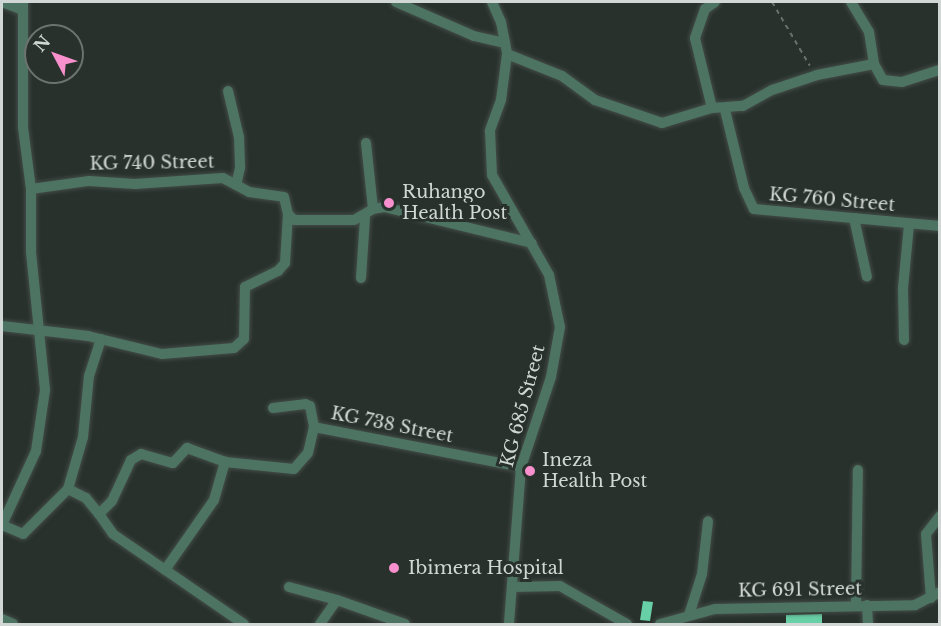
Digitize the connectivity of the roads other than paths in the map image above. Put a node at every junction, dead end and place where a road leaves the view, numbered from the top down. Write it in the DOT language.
graph roads {
  1 [pos="2,2"];
  2 [pos="396,2"];
  3 [pos="492,2"];
  4 [pos="715,2"];
  5 [pos="851,2"];
  6 [pos="23,6"];
  7 [pos="506,48"];
  8 [pos="874,64"];
  9 [pos="939,70"];
  10 [pos="228,91"];
  11 [pos="712,108"];
  12 [pos="725,110"];
  13 [pos="366,143"];
  14 [pos="236,185"];
  15 [pos="31,189"];
  16 [pos="369,213"];
  17 [pos="288,214"];
  18 [pos="854,218"];
  19 [pos="909,224"];
  20 [pos="939,226"];
  21 [pos="532,243"];
  22 [pos="867,277"];
  23 [pos="361,278"];
  24 [pos="2,326"];
  25 [pos="41,331"];
  26 [pos="101,339"];
  27 [pos="904,340"];
  28 [pos="273,408"];
  29 [pos="314,427"];
  30 [pos="225,462"];
  31 [pos="521,467"];
  32 [pos="858,470"];
  33 [pos="68,489"];
  34 [pos="99,514"];
  35 [pos="939,516"];
  36 [pos="708,521"];
  37 [pos="2,525"];
  38 [pos="165,570"];
  39 [pos="289,587"];
  40 [pos="513,587"];
  41 [pos="935,595"];
  42 [pos="337,600"];
  43 [pos="862,605"];
  44 [pos="689,615"];
  45 [pos="2,619"];
  46 [pos="13,624"];
  47 [pos="244,624"];
  48 [pos="320,624"];
  49 [pos="405,624"];
  50 [pos="509,624"];
  51 [pos="627,624"];
  52 [pos="660,624"];
  53 [pos="868,624"];
  1 -- 6 [label="street"];
  2 -- 7 [label="street"];
  3 -- 7 [label="street, KG 685 Street"];
  4 -- 11 [label="street"];
  5 -- 8 [label="street"];
  6 -- 15 [label="street"];
  7 -- 11 [label="street"];
  7 -- 21 [label="street, KG 685 Street"];
  8 -- 9 [label="street"];
  8 -- 12 [label="street"];
  10 -- 14 [label="street"];
  11 -- 12 [label="street"];
  12 -- 18 [label="street, KG 760 Street"];
  13 -- 16 [label="street"];
  14 -- 15 [label="street, KG 740 Street"];
  14 -- 17 [label="street, KG 740 Street"];
  15 -- 25 [label="street"];
  16 -- 17 [label="street"];
  16 -- 21 [label="street"];
  16 -- 23 [label="street"];
  17 -- 26 [label="street"];
  18 -- 19 [label="street, KG 760 Street"];
  18 -- 22 [label="street"];
  19 -- 20 [label="street, KG 760 Street"];
  19 -- 27 [label="street"];
  21 -- 31 [label="street, KG 685 Street"];
  24 -- 25 [label="street"];
  25 -- 26 [label="street"];
  25 -- 37 [label="street"];
  26 -- 33 [label="street"];
  28 -- 29 [label="street"];
  29 -- 30 [label="street, KG 738 Street"];
  29 -- 31 [label="street, KG 738 Street"];
  30 -- 34 [label="street, KG 738 Street"];
  30 -- 38 [label="street"];
  31 -- 40 [label="street, KG 685 Street"];
  32 -- 43 [label="street"];
  33 -- 34 [label="street"];
  33 -- 37 [label="street"];
  34 -- 38 [label="street"];
  35 -- 41 [label="street"];
  36 -- 44 [label="street"];
  38 -- 47 [label="street"];
  39 -- 42 [label="street"];
  40 -- 50 [label="street, KG 685 Street"];
  40 -- 51 [label="street"];
  41 -- 43 [label="street, KG 691 Street"];
  42 -- 48 [label="street"];
  42 -- 49 [label="street"];
  43 -- 44 [label="street, KG 691 Street"];
  43 -- 53 [label="street"];
  44 -- 52 [label="street, KG 691 Street"];
  45 -- 46 [label="street"];
}
